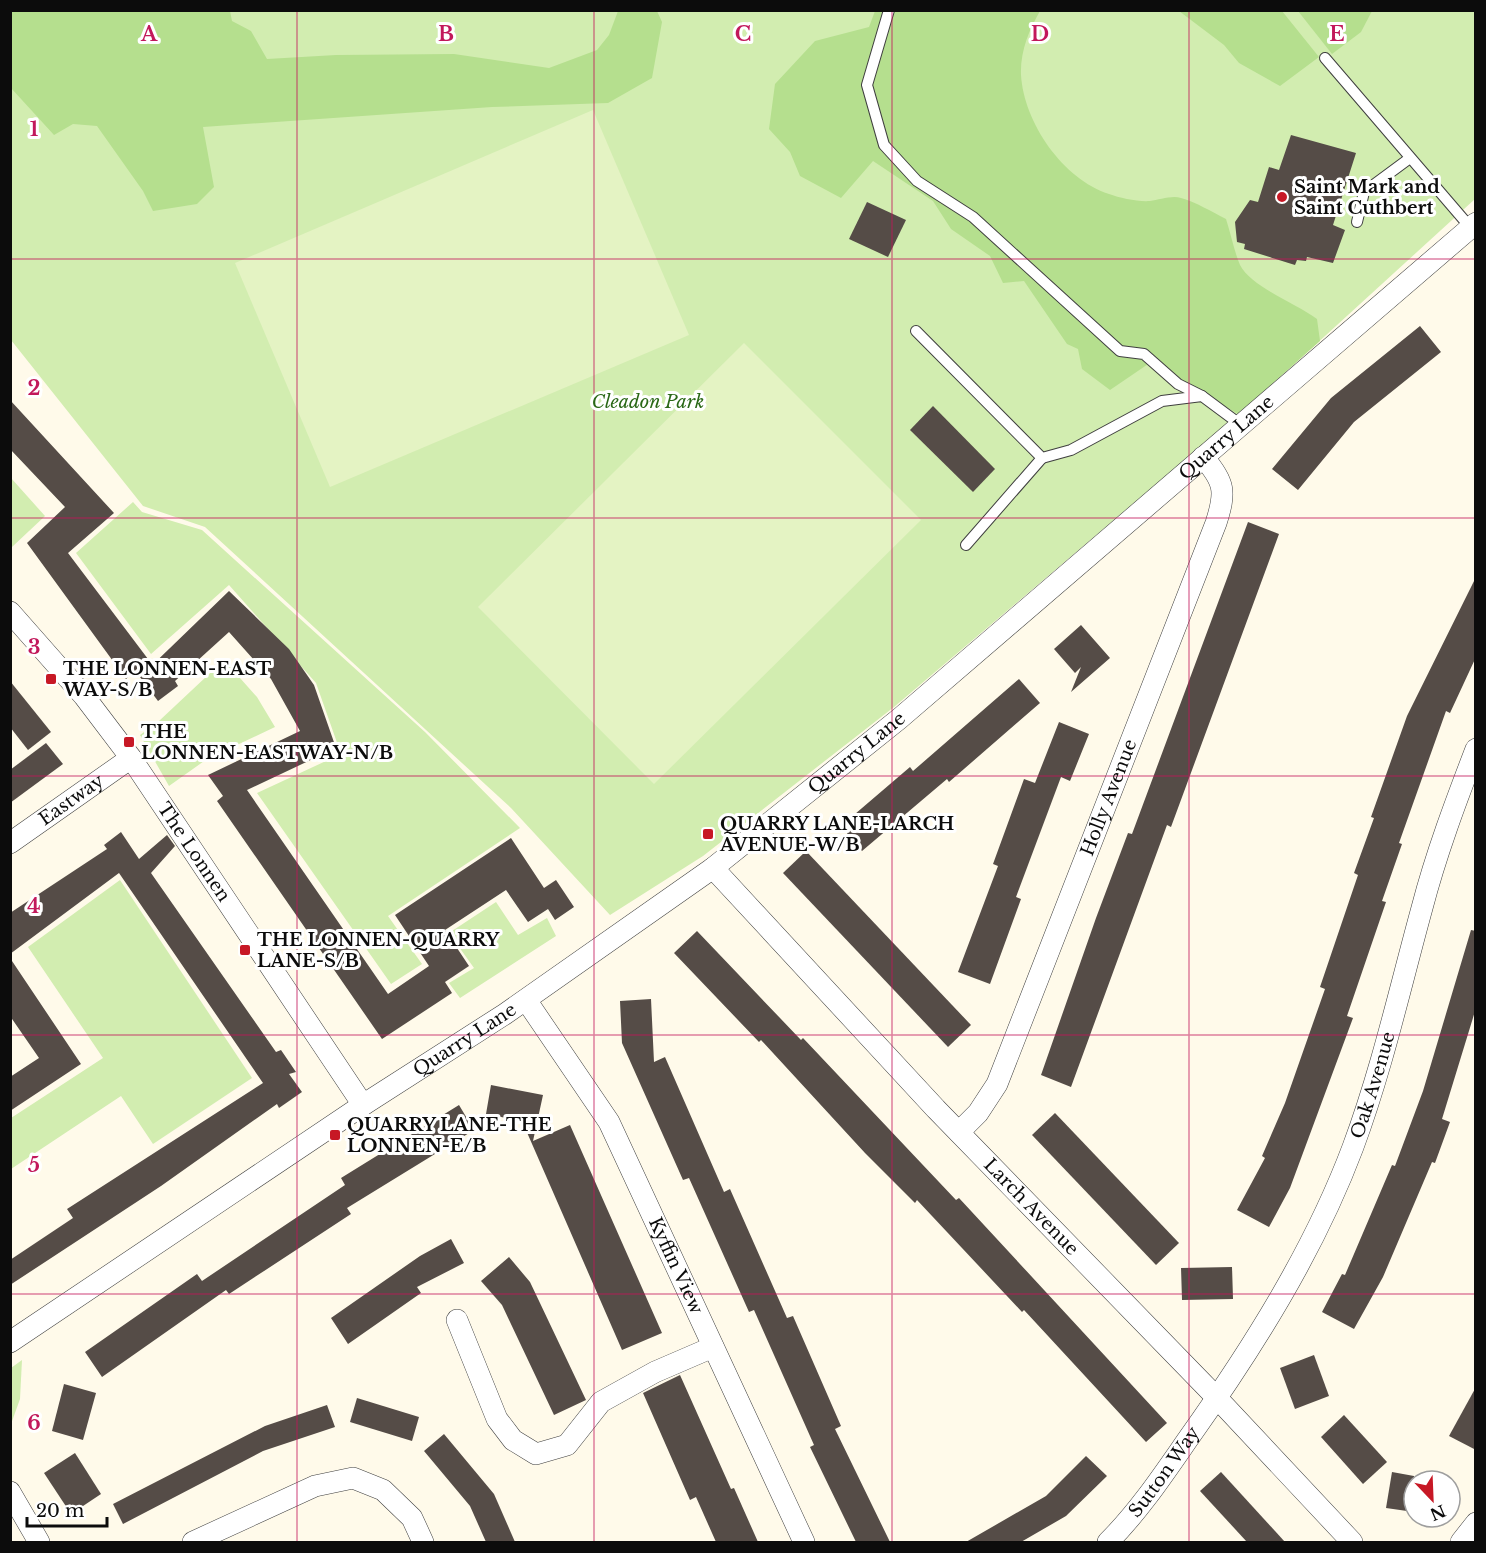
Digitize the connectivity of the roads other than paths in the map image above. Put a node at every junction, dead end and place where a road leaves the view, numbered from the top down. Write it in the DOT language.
graph roads {
  1 [pos="889,10"];
  2 [pos="1325,58"];
  3 [pos="1410,158"];
  4 [pos="1357,222"];
  5 [pos="1473,225"];
  6 [pos="916,331"];
  7 [pos="1202,396"];
  8 [pos="1241,424"];
  9 [pos="1203,457"];
  10 [pos="1042,458"];
  11 [pos="966,545"];
  12 [pos="10,612"];
  13 [pos="1476,749"];
  14 [pos="131,758"];
  15 [pos="10,843"];
  16 [pos="713,868"];
  17 [pos="526,1000"];
  18 [pos="363,1105"];
  19 [pos="959,1131"];
  20 [pos="457,1320"];
  21 [pos="10,1342"];
  22 [pos="713,1347"];
  23 [pos="1217,1398"];
  24 [pos="10,1492"];
  25 [pos="1476,1523"];
  26 [pos="39,1542"];
  27 [pos="193,1542"];
  28 [pos="423,1542"];
  29 [pos="804,1542"];
  30 [pos="1108,1542"];
  31 [pos="1352,1542"];
  32 [pos="1461,1542"];
  1 -- 7 [label="lane"];
  2 -- 3 [label="lane"];
  3 -- 4 [label="lane"];
  3 -- 5 [label="lane"];
  5 -- 8 [label="street, Quarry Lane"];
  6 -- 10 [label="lane"];
  7 -- 8 [label="lane"];
  7 -- 10 [label="lane"];
  8 -- 9 [label="street, Quarry Lane"];
  9 -- 16 [label="street, Quarry Lane"];
  9 -- 19 [label="street, Holly Avenue"];
  10 -- 11 [label="lane"];
  12 -- 14 [label="street, The Lonnen"];
  13 -- 23 [label="street, Oak Avenue"];
  14 -- 15 [label="street, Eastway"];
  14 -- 18 [label="street, The Lonnen"];
  16 -- 17 [label="street, Quarry Lane"];
  16 -- 19 [label="street, Larch Avenue"];
  17 -- 18 [label="street, Quarry Lane"];
  17 -- 22 [label="street, Kyffin View"];
  18 -- 21 [label="street, Quarry Lane"];
  19 -- 23 [label="street, Larch Avenue"];
  20 -- 22 [label="street"];
  22 -- 29 [label="street, Kyffin View"];
  23 -- 30 [label="street, Sutton Way"];
  23 -- 31 [label="street, Larch Avenue"];
  24 -- 26 [label="street"];
  25 -- 32 [label="street"];
  27 -- 28 [label="street"];
}
